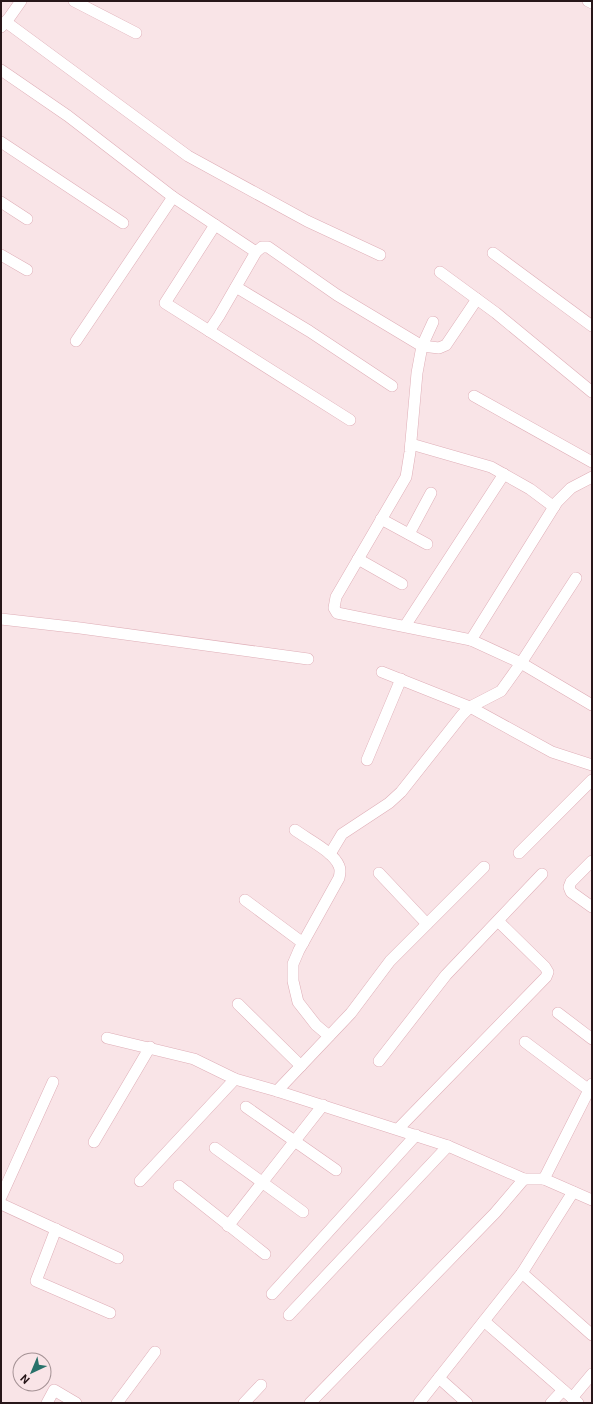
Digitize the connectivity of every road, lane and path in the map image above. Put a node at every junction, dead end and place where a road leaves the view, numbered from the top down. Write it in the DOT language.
graph roads {
  1 [pos="21,1"];
  2 [pos="74,1"];
  3 [pos="588,1"];
  4 [pos="592,3"];
  5 [pos="4,24"];
  6 [pos="136,33"];
  7 [pos="1,70"];
  8 [pos="1,142"];
  9 [pos="173,197"];
  10 [pos="1,202"];
  11 [pos="27,219"];
  12 [pos="122,224"];
  13 [pos="215,225"];
  14 [pos="256,252"];
  15 [pos="493,253"];
  16 [pos="1,255"];
  17 [pos="380,255"];
  18 [pos="27,270"];
  19 [pos="440,272"];
  20 [pos="236,287"];
  21 [pos="477,299"];
  22 [pos="434,322"];
  23 [pos="592,326"];
  24 [pos="209,331"];
  25 [pos="76,341"];
  26 [pos="422,346"];
  27 [pos="392,386"];
  28 [pos="592,392"];
  29 [pos="474,396"];
  30 [pos="350,420"];
  31 [pos="411,444"];
  32 [pos="592,462"];
  33 [pos="504,474"];
  34 [pos="592,477"];
  35 [pos="431,493"];
  36 [pos="554,507"];
  37 [pos="381,519"];
  38 [pos="409,534"];
  39 [pos="427,544"];
  40 [pos="358,559"];
  41 [pos="576,578"];
  42 [pos="402,584"];
  43 [pos="1,619"];
  44 [pos="405,626"];
  45 [pos="471,640"];
  46 [pos="308,659"];
  47 [pos="521,663"];
  48 [pos="382,672"];
  49 [pos="401,679"];
  50 [pos="592,705"];
  51 [pos="470,707"];
  52 [pos="367,760"];
  53 [pos="592,765"];
  54 [pos="592,780"];
  55 [pos="295,830"];
  56 [pos="520,853"];
  57 [pos="330,854"];
  58 [pos="592,860"];
  59 [pos="484,867"];
  60 [pos="379,873"];
  61 [pos="542,874"];
  62 [pos="245,900"];
  63 [pos="592,907"];
  64 [pos="498,921"];
  65 [pos="427,924"];
  66 [pos="303,943"];
  67 [pos="238,1004"];
  68 [pos="558,1013"];
  69 [pos="329,1036"];
  70 [pos="107,1038"];
  71 [pos="592,1039"];
  72 [pos="525,1042"];
  73 [pos="150,1047"];
  74 [pos="379,1061"];
  75 [pos="301,1066"];
  76 [pos="236,1080"];
  77 [pos="53,1082"];
  78 [pos="590,1087"];
  79 [pos="277,1091"];
  80 [pos="323,1106"];
  81 [pos="246,1107"];
  82 [pos="398,1129"];
  83 [pos="416,1135"];
  84 [pos="295,1141"];
  85 [pos="94,1142"];
  86 [pos="448,1146"];
  87 [pos="214,1148"];
  88 [pos="336,1170"];
  89 [pos="524,1179"];
  90 [pos="544,1179"];
  91 [pos="140,1181"];
  92 [pos="262,1183"];
  93 [pos="179,1186"];
  94 [pos="573,1192"];
  95 [pos="1,1197"];
  96 [pos="592,1200"];
  97 [pos="1,1204"];
  98 [pos="303,1212"];
  99 [pos="228,1226"];
  100 [pos="56,1229"];
  101 [pos="265,1254"];
  102 [pos="118,1258"];
  103 [pos="522,1273"];
  104 [pos="272,1294"];
  105 [pos="110,1312"];
  106 [pos="289,1315"];
  107 [pos="484,1321"];
  108 [pos="592,1335"];
  109 [pos="155,1352"];
  110 [pos="592,1374"];
  111 [pos="439,1378"];
  112 [pos="261,1385"];
  113 [pos="563,1390"];
  114 [pos="575,1400"];
  115 [pos="47,1403"];
  116 [pos="76,1403"];
  117 [pos="117,1403"];
  118 [pos="244,1403"];
  119 [pos="310,1403"];
  120 [pos="419,1403"];
  121 [pos="467,1403"];
  122 [pos="551,1403"];
  1 -- 5 [label="street"];
  2 -- 6 [label="street"];
  3 -- 4 [label="street"];
  5 -- 17 [label="street"];
  7 -- 9 [label="street"];
  8 -- 12 [label="street"];
  9 -- 13 [label="street"];
  9 -- 25 [label="street"];
  10 -- 11 [label="street"];
  13 -- 14 [label="street"];
  13 -- 24 [label="street"];
  14 -- 20 [label="street"];
  14 -- 26 [label="street"];
  15 -- 23 [label="street"];
  16 -- 18 [label="street"];
  19 -- 21 [label="street"];
  20 -- 24 [label="street"];
  20 -- 27 [label="street"];
  21 -- 26 [label="street"];
  21 -- 28 [label="street"];
  22 -- 26 [label="street"];
  24 -- 30 [label="street"];
  26 -- 31 [label="street"];
  29 -- 32 [label="street"];
  31 -- 33 [label="street"];
  31 -- 37 [label="street"];
  33 -- 36 [label="street"];
  33 -- 44 [label="street"];
  34 -- 36 [label="street"];
  35 -- 38 [label="street"];
  36 -- 45 [label="street"];
  37 -- 38 [label="street"];
  37 -- 40 [label="street"];
  38 -- 39 [label="street"];
  40 -- 42 [label="street"];
  40 -- 44 [label="street"];
  41 -- 47 [label="street"];
  43 -- 46 [label="street"];
  44 -- 45 [label="street"];
  45 -- 47 [label="street"];
  47 -- 50 [label="street"];
  47 -- 51 [label="street"];
  48 -- 49 [label="street"];
  49 -- 51 [label="street"];
  49 -- 52 [label="street"];
  51 -- 53 [label="street"];
  51 -- 57 [label="street"];
  54 -- 56 [label="street"];
  55 -- 57 [label="street"];
  57 -- 66 [label="street"];
  58 -- 63 [label="street"];
  59 -- 65 [label="street"];
  60 -- 65 [label="street"];
  61 -- 64 [label="street"];
  62 -- 66 [label="street"];
  64 -- 74 [label="street"];
  64 -- 82 [label="street"];
  65 -- 69 [label="street"];
  66 -- 69 [label="street"];
  67 -- 75 [label="street"];
  68 -- 71 [label="street"];
  69 -- 75 [label="street"];
  70 -- 73 [label="street"];
  72 -- 78 [label="street"];
  73 -- 76 [label="street"];
  73 -- 85 [label="street"];
  75 -- 79 [label="street"];
  76 -- 79 [label="street"];
  76 -- 91 [label="street"];
  77 -- 95 [label="street"];
  78 -- 90 [label="street"];
  79 -- 80 [label="street"];
  80 -- 82 [label="street"];
  80 -- 84 [label="street"];
  81 -- 84 [label="street"];
  82 -- 83 [label="street"];
  83 -- 86 [label="street"];
  83 -- 104 [label="street"];
  84 -- 88 [label="street"];
  84 -- 92 [label="street"];
  86 -- 89 [label="street"];
  86 -- 106 [label="street"];
  87 -- 92 [label="street"];
  89 -- 90 [label="street"];
  89 -- 119 [label="street"];
  90 -- 94 [label="street"];
  92 -- 98 [label="street"];
  92 -- 99 [label="street"];
  93 -- 99 [label="street"];
  94 -- 96 [label="street"];
  94 -- 103 [label="street"];
  97 -- 100 [label="street"];
  99 -- 101 [label="street"];
  100 -- 102 [label="street"];
  100 -- 105 [label="street"];
  103 -- 107 [label="street"];
  103 -- 108 [label="street"];
  107 -- 111 [label="street"];
  107 -- 113 [label="street"];
  109 -- 117 [label="street"];
  110 -- 114 [label="street"];
  111 -- 120 [label="street"];
  111 -- 121 [label="street"];
  112 -- 118 [label="street"];
  113 -- 114 [label="street"];
  113 -- 122 [label="street"];
  115 -- 116 [label="street"];
}
